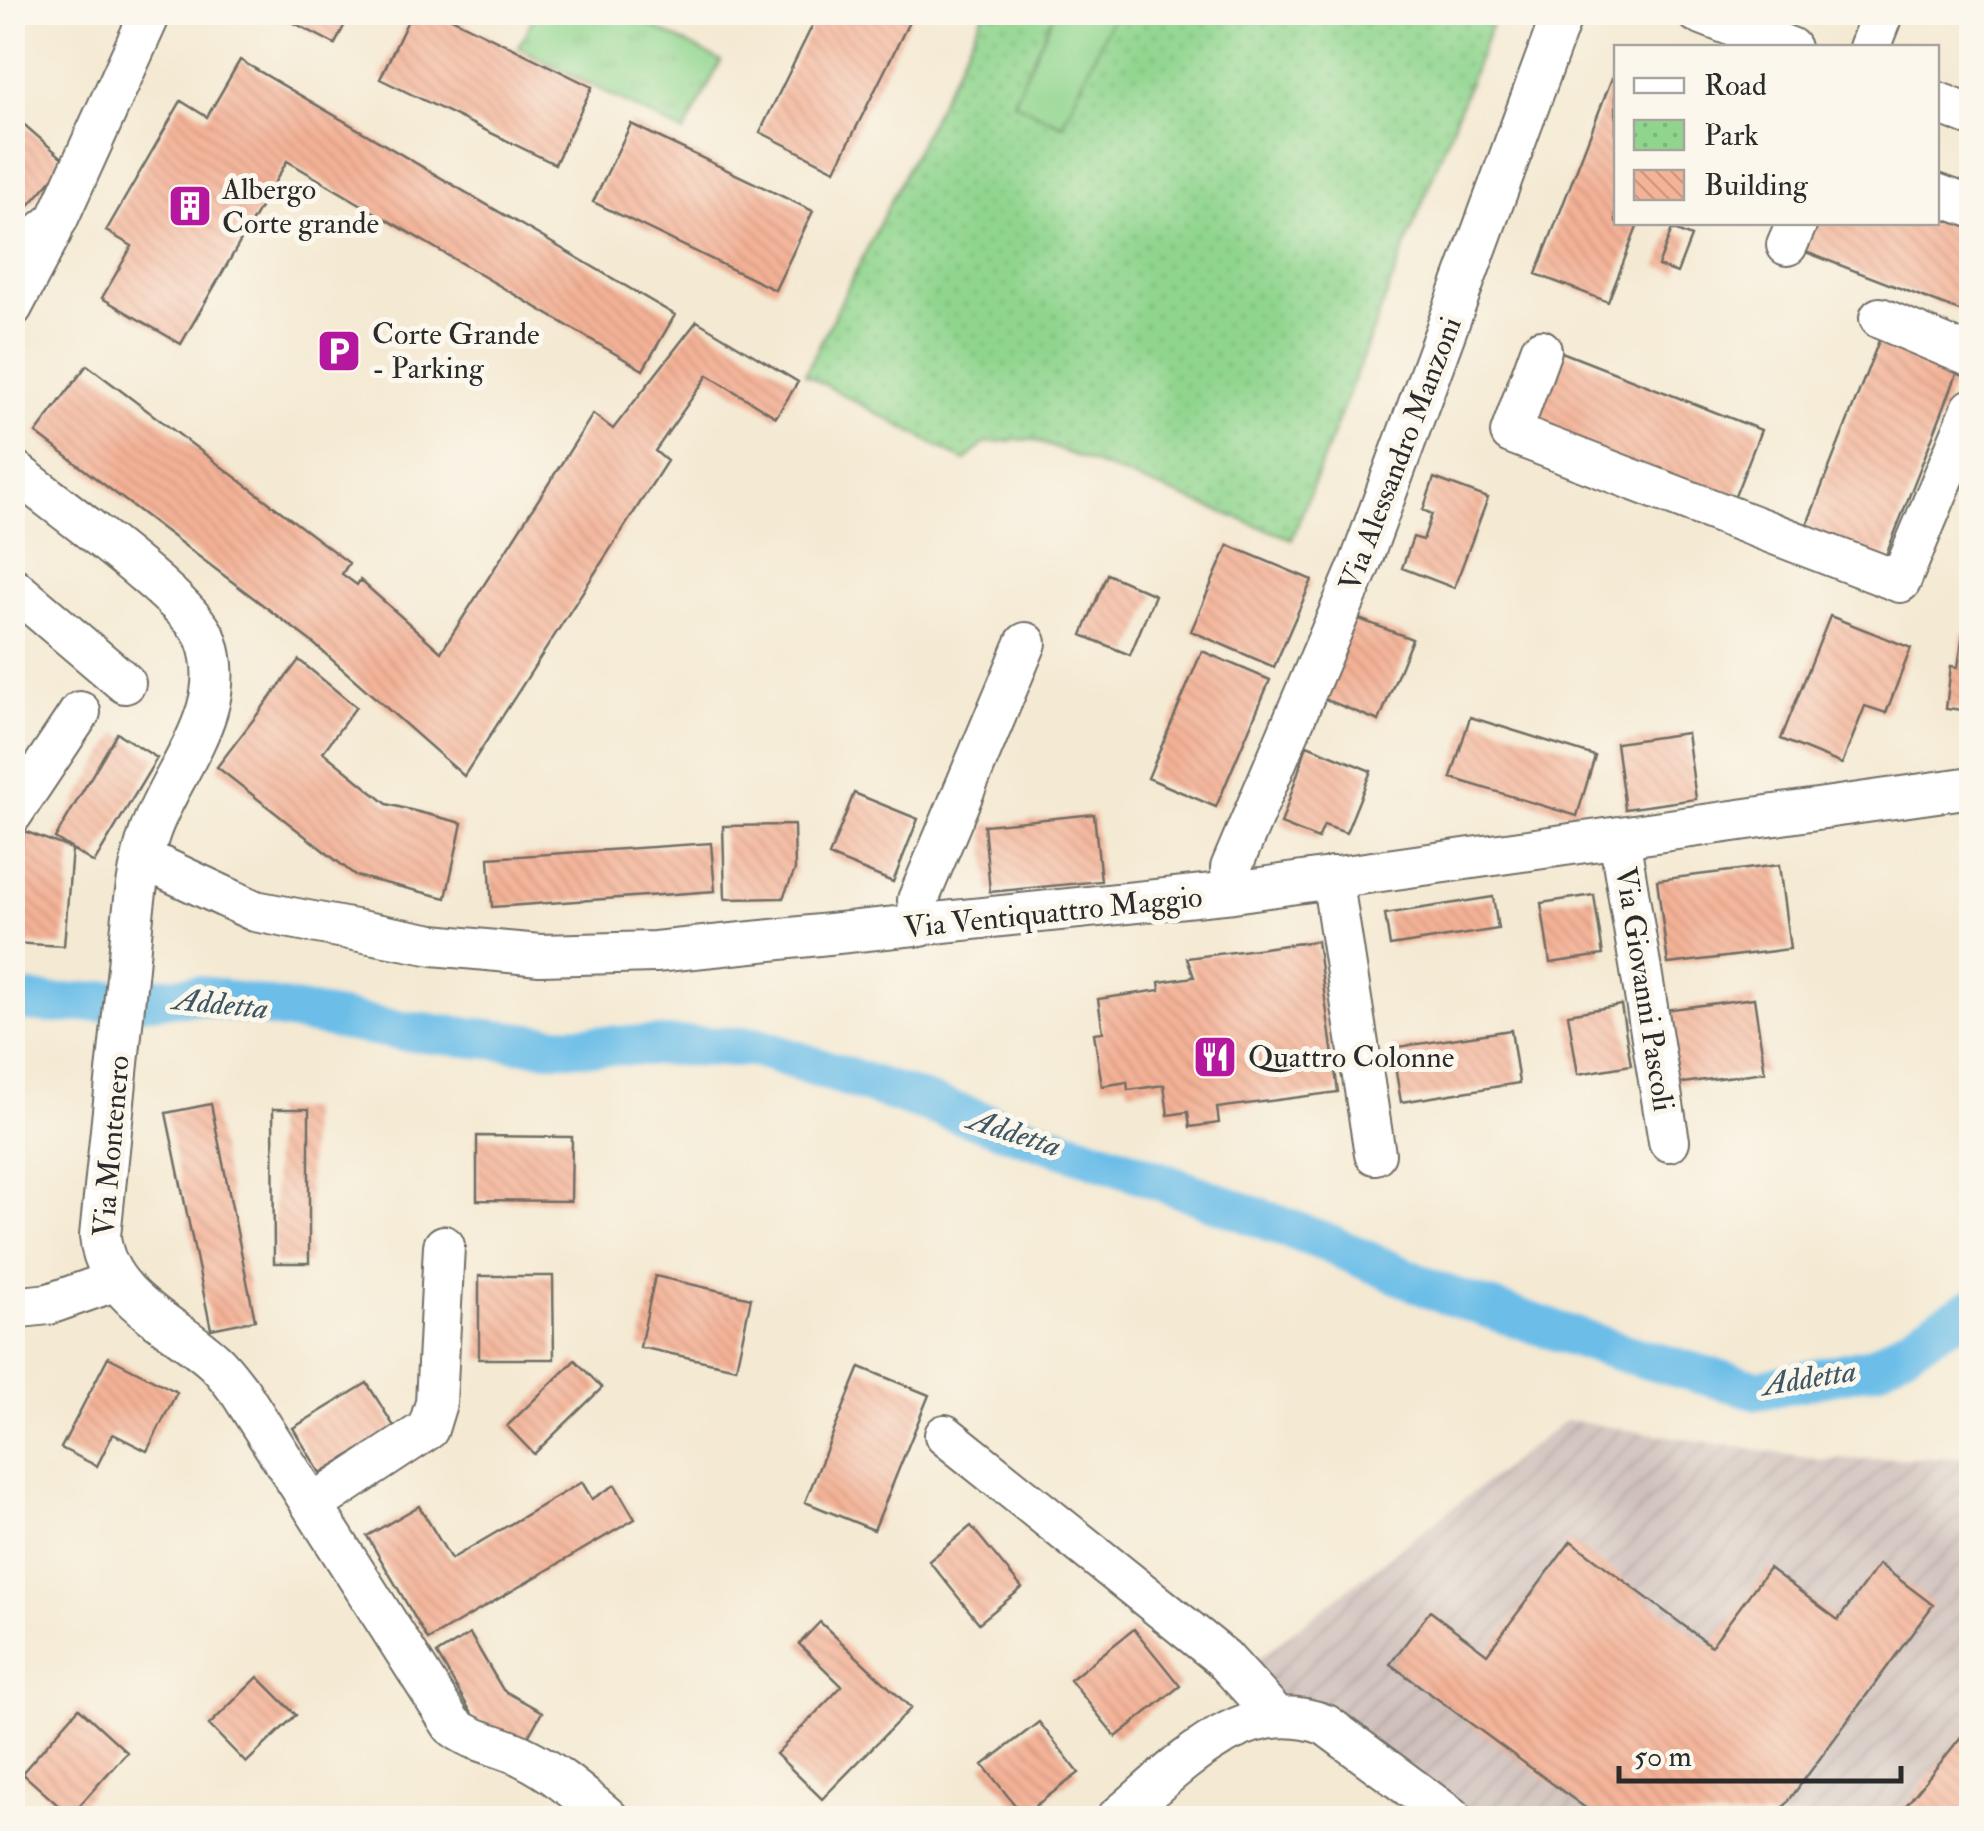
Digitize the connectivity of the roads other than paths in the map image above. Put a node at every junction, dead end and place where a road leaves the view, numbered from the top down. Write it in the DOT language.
graph roads {
  1 [pos="151,12"];
  2 [pos="1563,12"];
  3 [pos="1697,12"];
  4 [pos="1882,12"];
  5 [pos="1782,45"];
  6 [pos="1870,45"];
  7 [pos="1939,103"];
  8 [pos="1972,116"];
  9 [pos="1939,195"];
  10 [pos="1972,207"];
  11 [pos="57,220"];
  12 [pos="12,256"];
  13 [pos="12,307"];
  14 [pos="1880,318"];
  15 [pos="1540,350"];
  16 [pos="1972,358"];
  17 [pos="1972,409"];
  18 [pos="12,469"];
  19 [pos="12,587"];
  20 [pos="1026,643"];
  21 [pos="124,683"];
  22 [pos="80,712"];
  23 [pos="1972,787"];
  24 [pos="12,814"];
  25 [pos="1619,837"];
  26 [pos="144,858"];
  27 [pos="1332,877"];
  28 [pos="1233,892"];
  29 [pos="921,926"];
  30 [pos="1669,1141"];
  31 [pos="1375,1154"];
  32 [pos="444,1246"];
  33 [pos="118,1280"];
  34 [pos="12,1308"];
  35 [pos="945,1434"];
  36 [pos="313,1505"];
  37 [pos="1276,1716"];
  38 [pos="608,1818"];
  39 [pos="1117,1818"];
  40 [pos="1452,1818"];
  1 -- 11 [label="street"];
  2 -- 28 [label="street, Via Alessandro Manzoni"];
  3 -- 5 [label="street"];
  4 -- 6 [label="street"];
  7 -- 8 [label="street"];
  9 -- 10 [label="street"];
  11 -- 12 [label="street"];
  11 -- 13 [label="street"];
  14 -- 16 [label="street"];
  15 -- 17 [label="street"];
  18 -- 26 [label="street, Via Montenero"];
  19 -- 21 [label="street"];
  20 -- 29 [label="street"];
  22 -- 24 [label="street"];
  23 -- 25 [label="street, Via Ventiquattro Maggio"];
  25 -- 27 [label="street, Via Ventiquattro Maggio"];
  25 -- 30 [label="street, Via Giovanni Pascoli"];
  26 -- 29 [label="street, Via Ventiquattro Maggio"];
  26 -- 33 [label="street, Via Montenero"];
  27 -- 28 [label="street, Via Ventiquattro Maggio"];
  27 -- 31 [label="street"];
  28 -- 29 [label="street, Via Ventiquattro Maggio"];
  32 -- 36 [label="street"];
  33 -- 34 [label="street"];
  33 -- 36 [label="street, Via Montenero"];
  35 -- 37 [label="street"];
  36 -- 38 [label="street, Via Montenero"];
  37 -- 39 [label="street"];
  37 -- 40 [label="street"];
}
